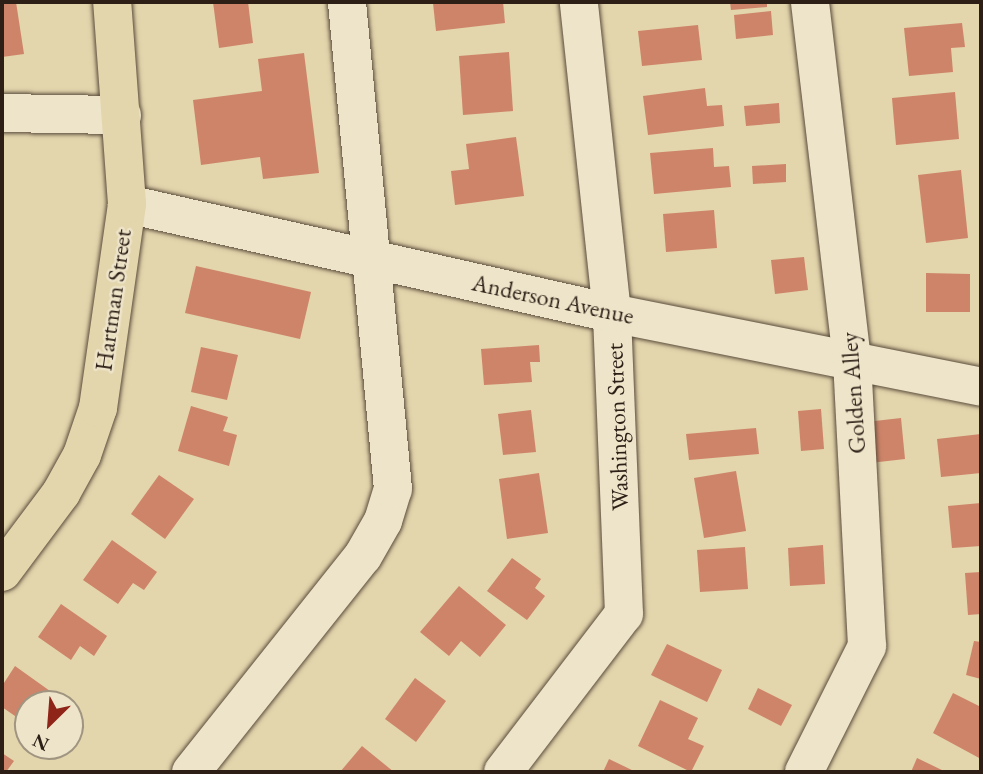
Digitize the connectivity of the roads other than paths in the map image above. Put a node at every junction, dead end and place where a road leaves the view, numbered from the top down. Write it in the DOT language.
graph roads {
  1 [pos="112,2"];
  2 [pos="347,2"];
  3 [pos="579,2"];
  4 [pos="810,2"];
  5 [pos="2,113"];
  6 [pos="122,115"];
  7 [pos="127,204"];
  8 [pos="372,259"];
  9 [pos="612,313"];
  10 [pos="852,360"];
  11 [pos="981,387"];
  12 [pos="2,572"];
  13 [pos="191,772"];
  14 [pos="503,772"];
  15 [pos="804,772"];
  1 -- 6 [label="main road, Hartman Street"];
  2 -- 8 [label="street"];
  3 -- 9 [label="street, Washington Street"];
  4 -- 10 [label="street, Golden Alley"];
  5 -- 6 [label="street"];
  6 -- 7 [label="main road, Hartman Street"];
  7 -- 8 [label="street, Anderson Avenue"];
  7 -- 12 [label="main road, Hartman Street"];
  8 -- 9 [label="street, Anderson Avenue"];
  8 -- 13 [label="street"];
  9 -- 10 [label="street, Anderson Avenue"];
  9 -- 14 [label="street, Washington Street"];
  10 -- 11 [label="street, Anderson Avenue"];
  10 -- 15 [label="street, Golden Alley"];
}
